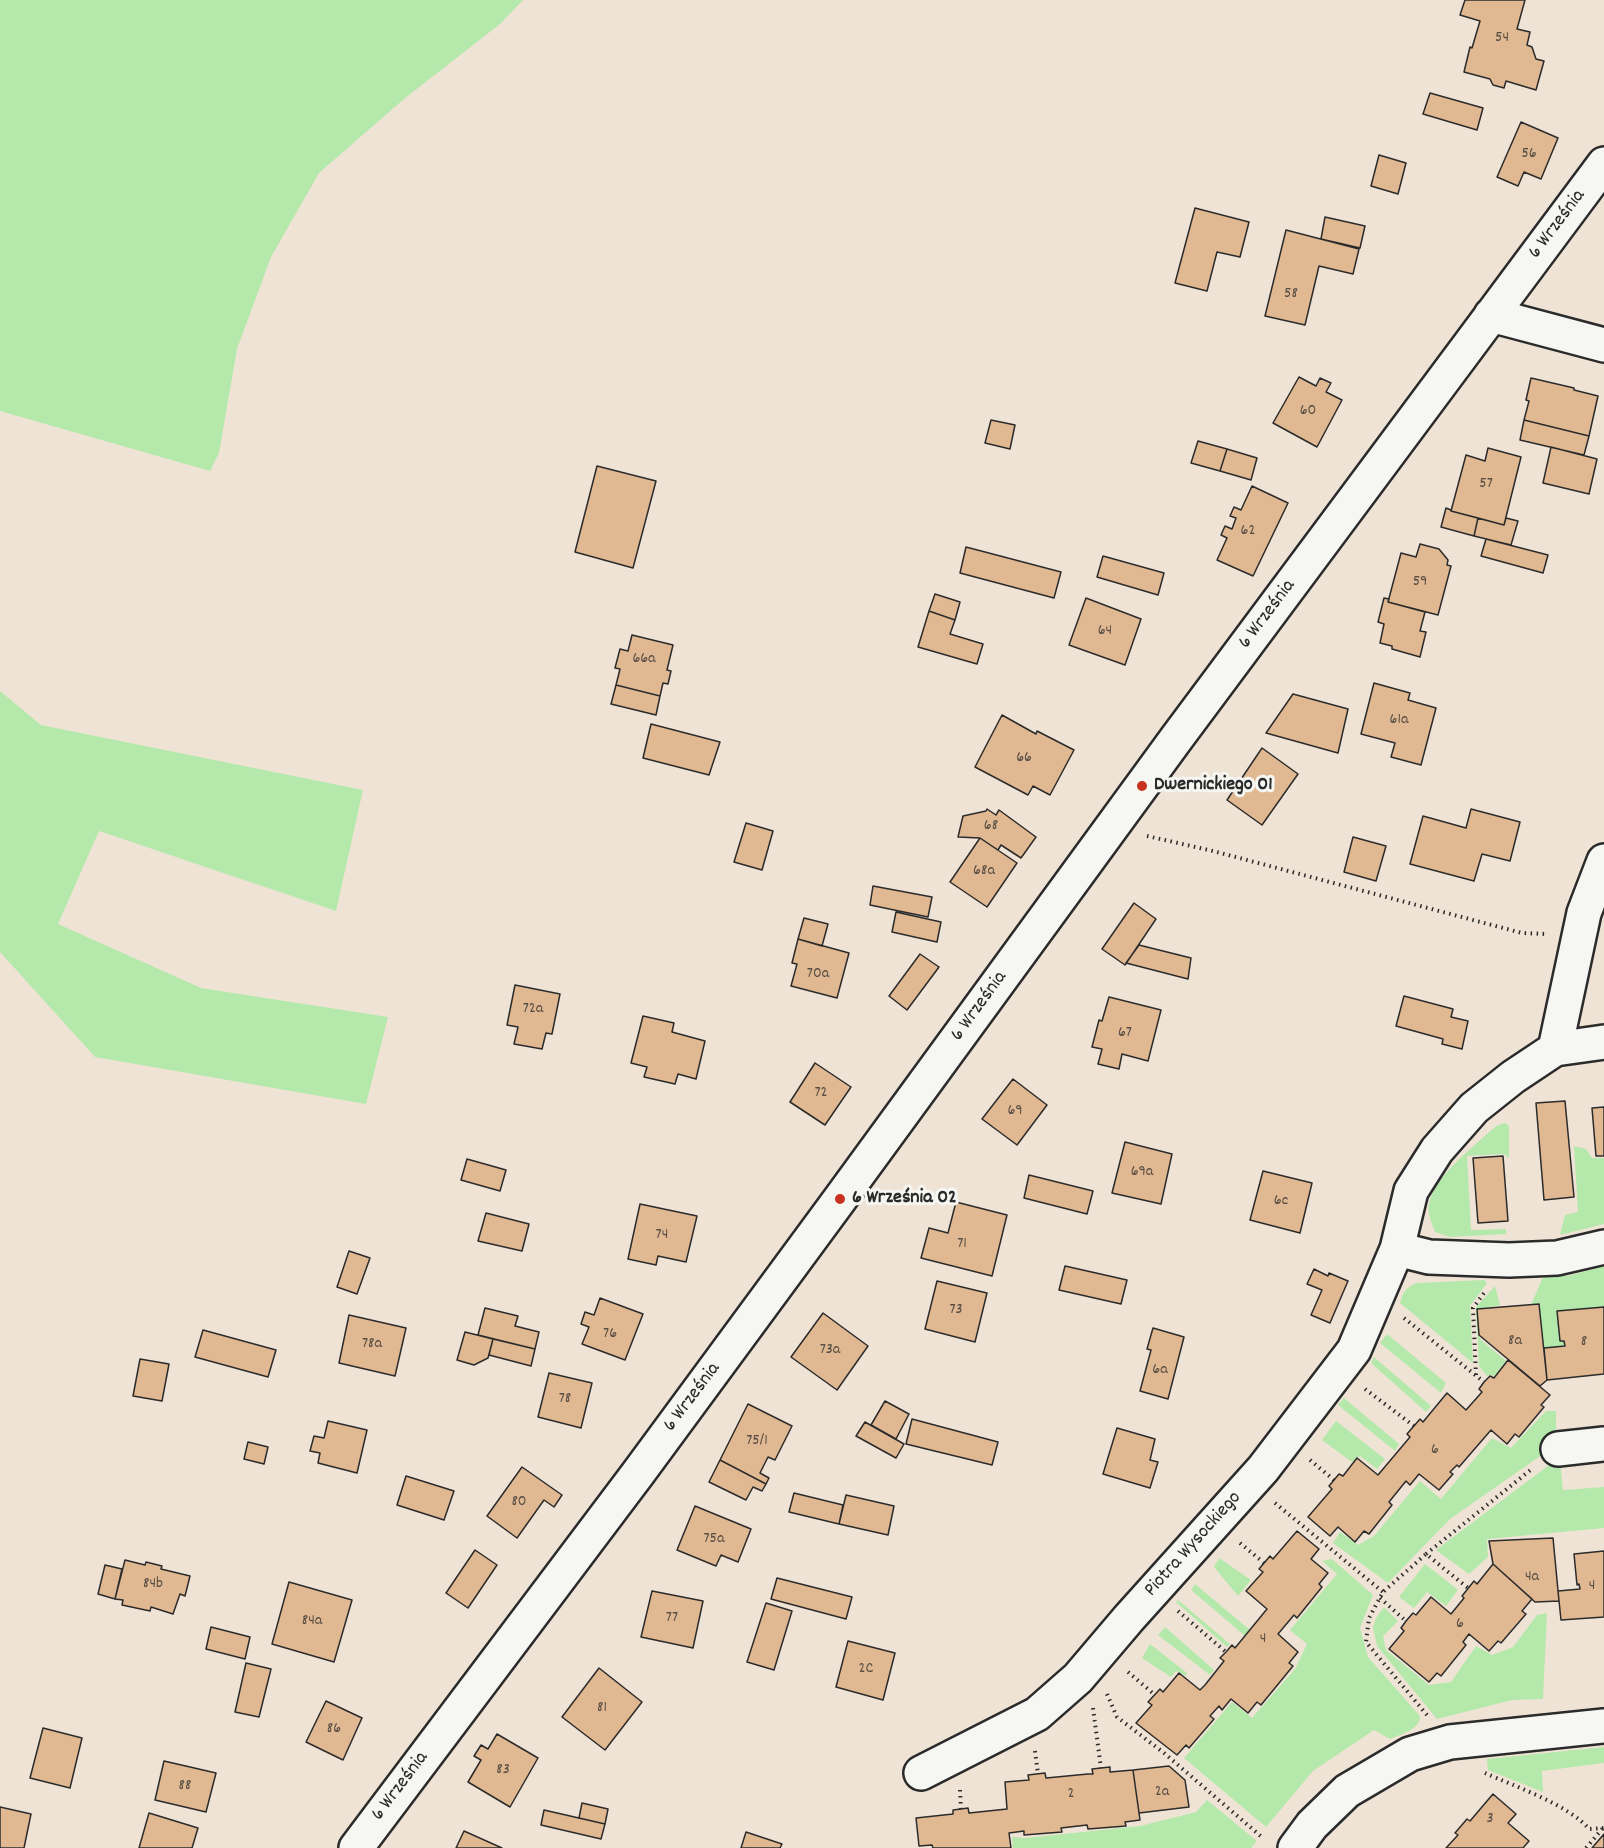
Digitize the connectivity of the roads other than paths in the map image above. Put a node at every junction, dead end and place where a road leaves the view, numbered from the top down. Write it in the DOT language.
graph roads {
  1 [pos="1604,164"];
  2 [pos="1491,315"];
  3 [pos="1604,345"];
  4 [pos="1604,861"];
  5 [pos="1604,1042"];
  6 [pos="1555,1049"];
  7 [pos="1604,1247"];
  8 [pos="1397,1249"];
  9 [pos="1604,1444"];
  10 [pos="1558,1449"];
  11 [pos="1604,1726"];
  12 [pos="921,1773"];
  13 [pos="1281,1844"];
  14 [pos="356,1848"];
  1 -- 2 [label="street, 6 Września"];
  2 -- 3 [label="street"];
  2 -- 14 [label="street, 6 Września"];
  4 -- 6 [label="street"];
  5 -- 6 [label="street, Piotra Wysockiego"];
  6 -- 8 [label="street, Piotra Wysockiego"];
  7 -- 8 [label="street"];
  8 -- 12 [label="street, Piotra Wysockiego"];
  9 -- 10 [label="street"];
  11 -- 13 [label="street"];
}
